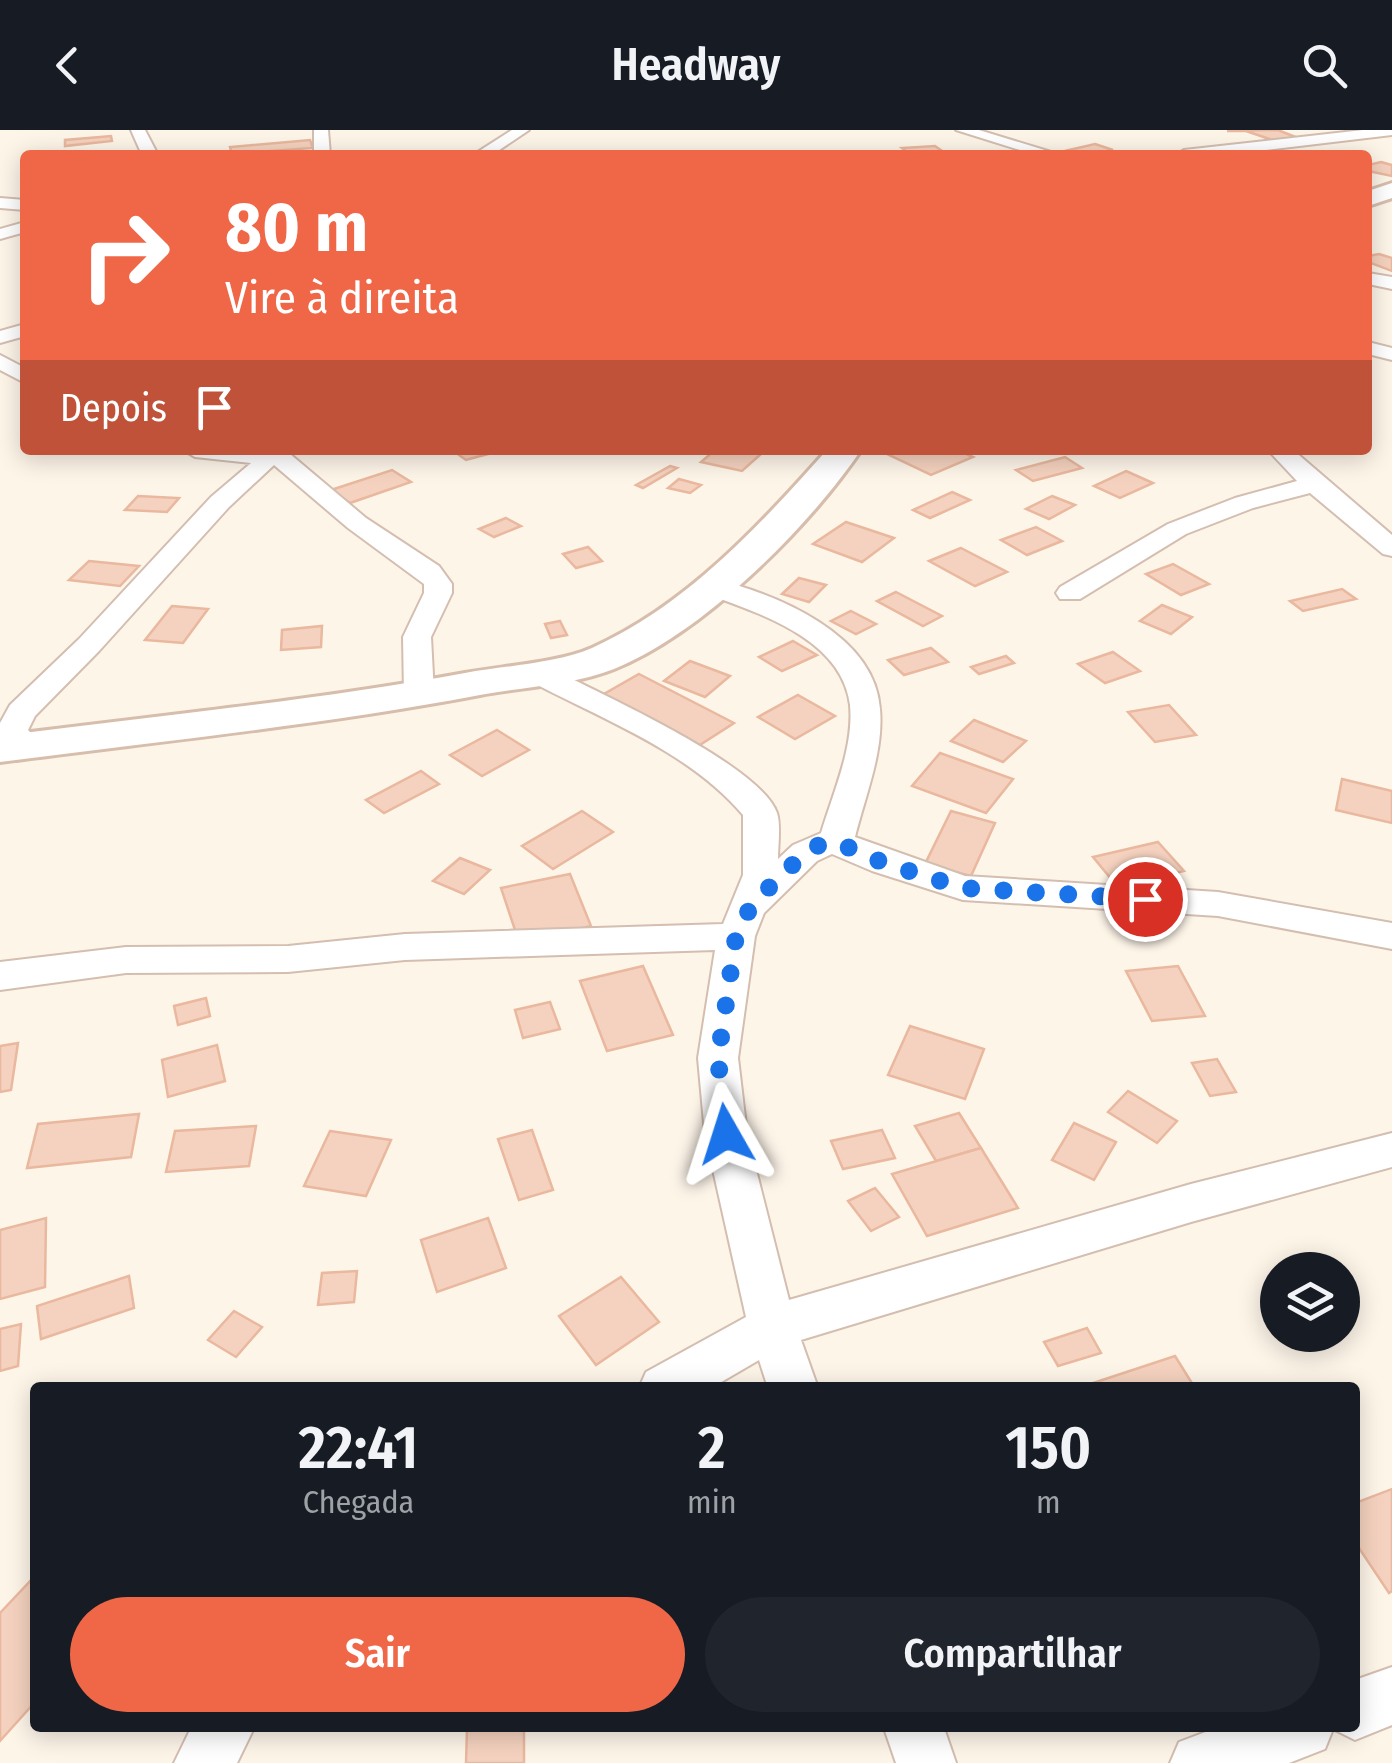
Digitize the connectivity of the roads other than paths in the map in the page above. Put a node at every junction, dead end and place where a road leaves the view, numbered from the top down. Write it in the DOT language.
graph roads {
  1 [pos="522,130"];
  2 [pos="963,130"];
  3 [pos="1388,131"];
  4 [pos="489,150"];
  5 [pos="1035,150"];
  6 [pos="1226,150"];
  7 [pos="272,455"];
  8 [pos="274,455"];
  9 [pos="841,455"];
  10 [pos="1285,455"];
  11 [pos="1314,484"];
  12 [pos="1392,548"];
  13 [pos="714,586"];
  14 [pos="1070,593"];
  15 [pos="535,672"];
  16 [pos="420,694"];
  17 [pos="12,746"];
  18 [pos="760,814"];
  19 [pos="829,843"];
  20 [pos="744,920"];
  21 [pos="1392,936"];
  22 [pos="0,976"];
  23 [pos="1392,1150"];
  24 [pos="772,1327"];
  25 [pos="675,1382"];
  26 [pos="791,1382"];
  27 [pos="1392,1696"];
  28 [pos="1360,1708"];
  29 [pos="222,1732"];
  30 [pos="915,1732"];
  31 [pos="1292,1732"];
  32 [pos="204,1763"];
  33 [pos="926,1763"];
  34 [pos="1200,1763"];
  1 -- 4 [label="street"];
  2 -- 5 [label="street"];
  3 -- 6 [label="street"];
  7 -- 17 [label="street"];
  8 -- 16 [label="street"];
  9 -- 13 [label="street"];
  10 -- 11 [label="street"];
  11 -- 12 [label="street"];
  11 -- 14 [label="street"];
  13 -- 15 [label="street"];
  13 -- 19 [label="street"];
  15 -- 16 [label="street"];
  15 -- 18 [label="street"];
  16 -- 17 [label="street"];
  18 -- 19 [label="street"];
  18 -- 20 [label="street"];
  19 -- 20 [label="street"];
  19 -- 21 [label="street"];
  20 -- 22 [label="street"];
  20 -- 24 [label="street"];
  23 -- 24 [label="street"];
  24 -- 25 [label="street"];
  24 -- 26 [label="street"];
  27 -- 28 [label="street"];
  29 -- 32 [label="street"];
  30 -- 33 [label="street"];
  31 -- 34 [label="street"];
}
